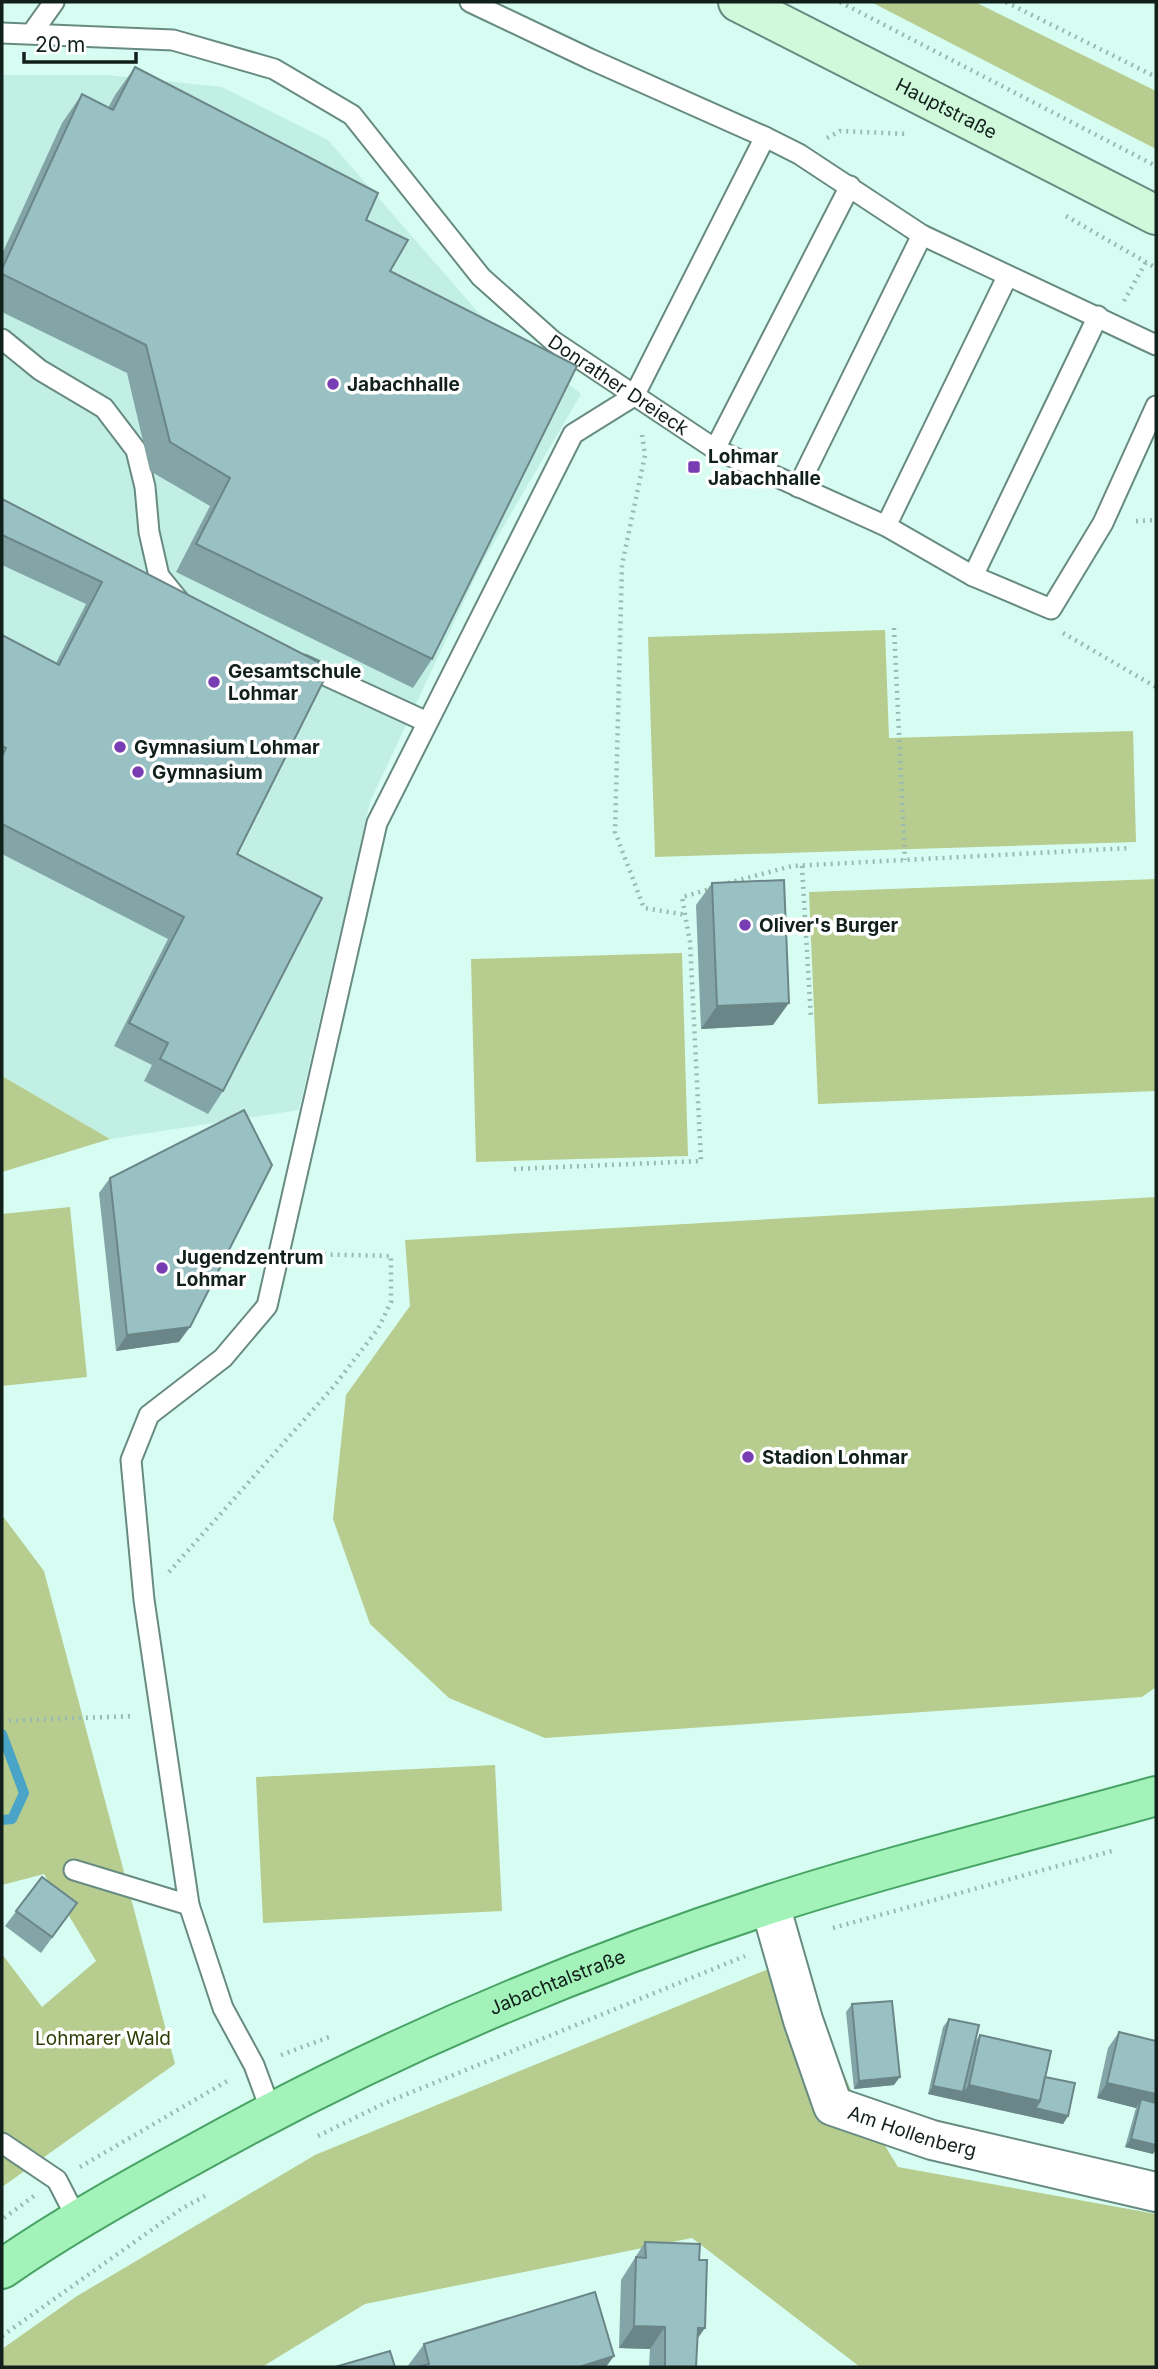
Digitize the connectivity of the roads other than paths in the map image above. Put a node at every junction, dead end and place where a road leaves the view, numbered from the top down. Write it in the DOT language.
graph roads {
  1 [pos="54,2"];
  2 [pos="470,2"];
  3 [pos="738,2"];
  4 [pos="2,33"];
  5 [pos="32,33"];
  6 [pos="765,137"];
  7 [pos="850,186"];
  8 [pos="1156,215"];
  9 [pos="922,235"];
  10 [pos="1007,277"];
  11 [pos="1105,320"];
  12 [pos="2,340"];
  13 [pos="1156,345"];
  14 [pos="634,396"];
  15 [pos="1156,406"];
  16 [pos="715,449"];
  17 [pos="798,486"];
  18 [pos="886,526"];
  19 [pos="973,576"];
  20 [pos="192,609"];
  21 [pos="283,656"];
  22 [pos="428,722"];
  23 [pos="1156,1796"];
  24 [pos="74,1870"];
  25 [pos="189,1905"];
  26 [pos="770,1905"];
  27 [pos="271,2111"];
  28 [pos="2,2143"];
  29 [pos="1156,2192"];
  30 [pos="77,2219"];
  31 [pos="2,2269"];
  1 -- 5 [label="lane"];
  2 -- 6 [label="lane"];
  3 -- 8 [label="main road, Hauptstraße"];
  4 -- 5 [label="lane, Donrather Dreieck"];
  5 -- 14 [label="lane, Donrather Dreieck"];
  6 -- 7 [label="lane"];
  6 -- 14 [label="lane"];
  7 -- 9 [label="lane"];
  7 -- 16 [label="lane"];
  9 -- 10 [label="lane"];
  9 -- 17 [label="lane"];
  10 -- 11 [label="lane"];
  10 -- 18 [label="lane"];
  11 -- 13 [label="lane"];
  11 -- 19 [label="lane"];
  12 -- 20 [label="lane"];
  14 -- 16 [label="lane, Donrather Dreieck"];
  14 -- 22 [label="lane"];
  15 -- 19 [label="lane, Donrather Dreieck"];
  16 -- 17 [label="lane, Donrather Dreieck"];
  17 -- 18 [label="lane, Donrather Dreieck"];
  18 -- 19 [label="lane, Donrather Dreieck"];
  21 -- 22 [label="lane"];
  22 -- 25 [label="lane"];
  23 -- 26 [label="main road, Jabachtalstraße"];
  24 -- 25 [label="lane"];
  25 -- 27 [label="lane"];
  26 -- 27 [label="main road, Jabachtalstraße"];
  26 -- 29 [label="street, Am Hollenberg"];
  27 -- 30 [label="main road, Jabachtalstraße"];
  28 -- 30 [label="lane"];
  30 -- 31 [label="main road, Jabachtalstraße"];
}
